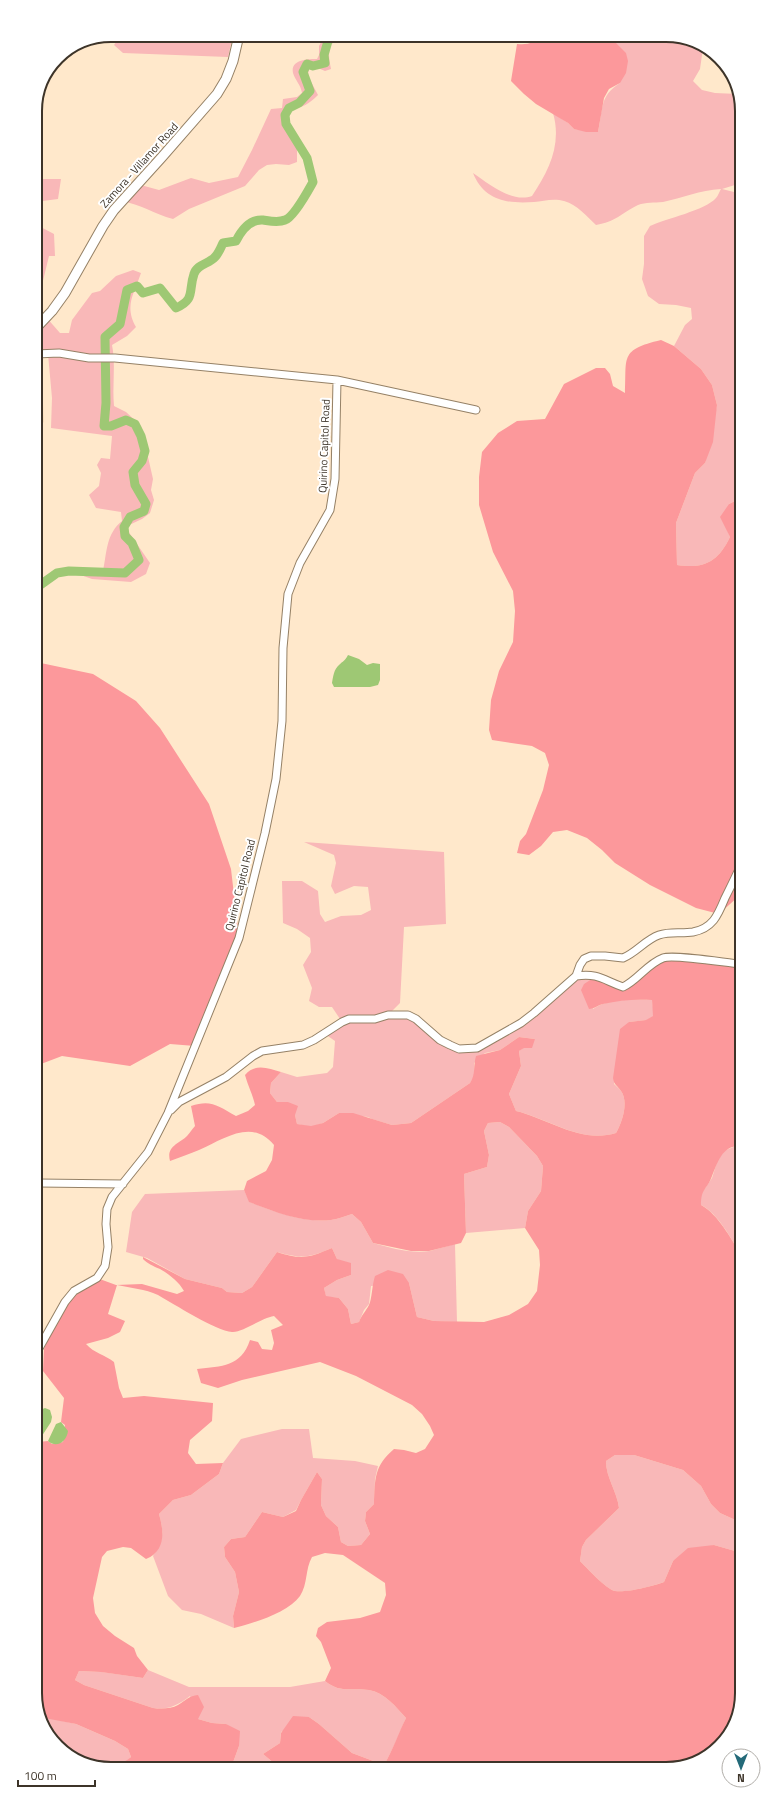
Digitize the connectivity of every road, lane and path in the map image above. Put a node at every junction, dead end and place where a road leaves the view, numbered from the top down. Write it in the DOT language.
graph roads {
  1 [pos="238,42"];
  2 [pos="42,322"];
  3 [pos="42,354"];
  4 [pos="338,380"];
  5 [pos="476,410"];
  6 [pos="735,878"];
  7 [pos="735,963"];
  8 [pos="576,976"];
  9 [pos="168,1113"];
  10 [pos="42,1183"];
  11 [pos="123,1184"];
  12 [pos="42,1343"];
  1 -- 2 [label="main road, Zamora - Villamor Road"];
  3 -- 4 [label="street"];
  4 -- 5 [label="street"];
  4 -- 9 [label="street, Quirino Capitol Road"];
  6 -- 8 [label="street"];
  7 -- 8 [label="street"];
  8 -- 9 [label="street"];
  9 -- 11 [label="street, Quirino Capitol Road"];
  10 -- 11 [label="street"];
  11 -- 12 [label="street, Quirino Capitol Road"];
}
